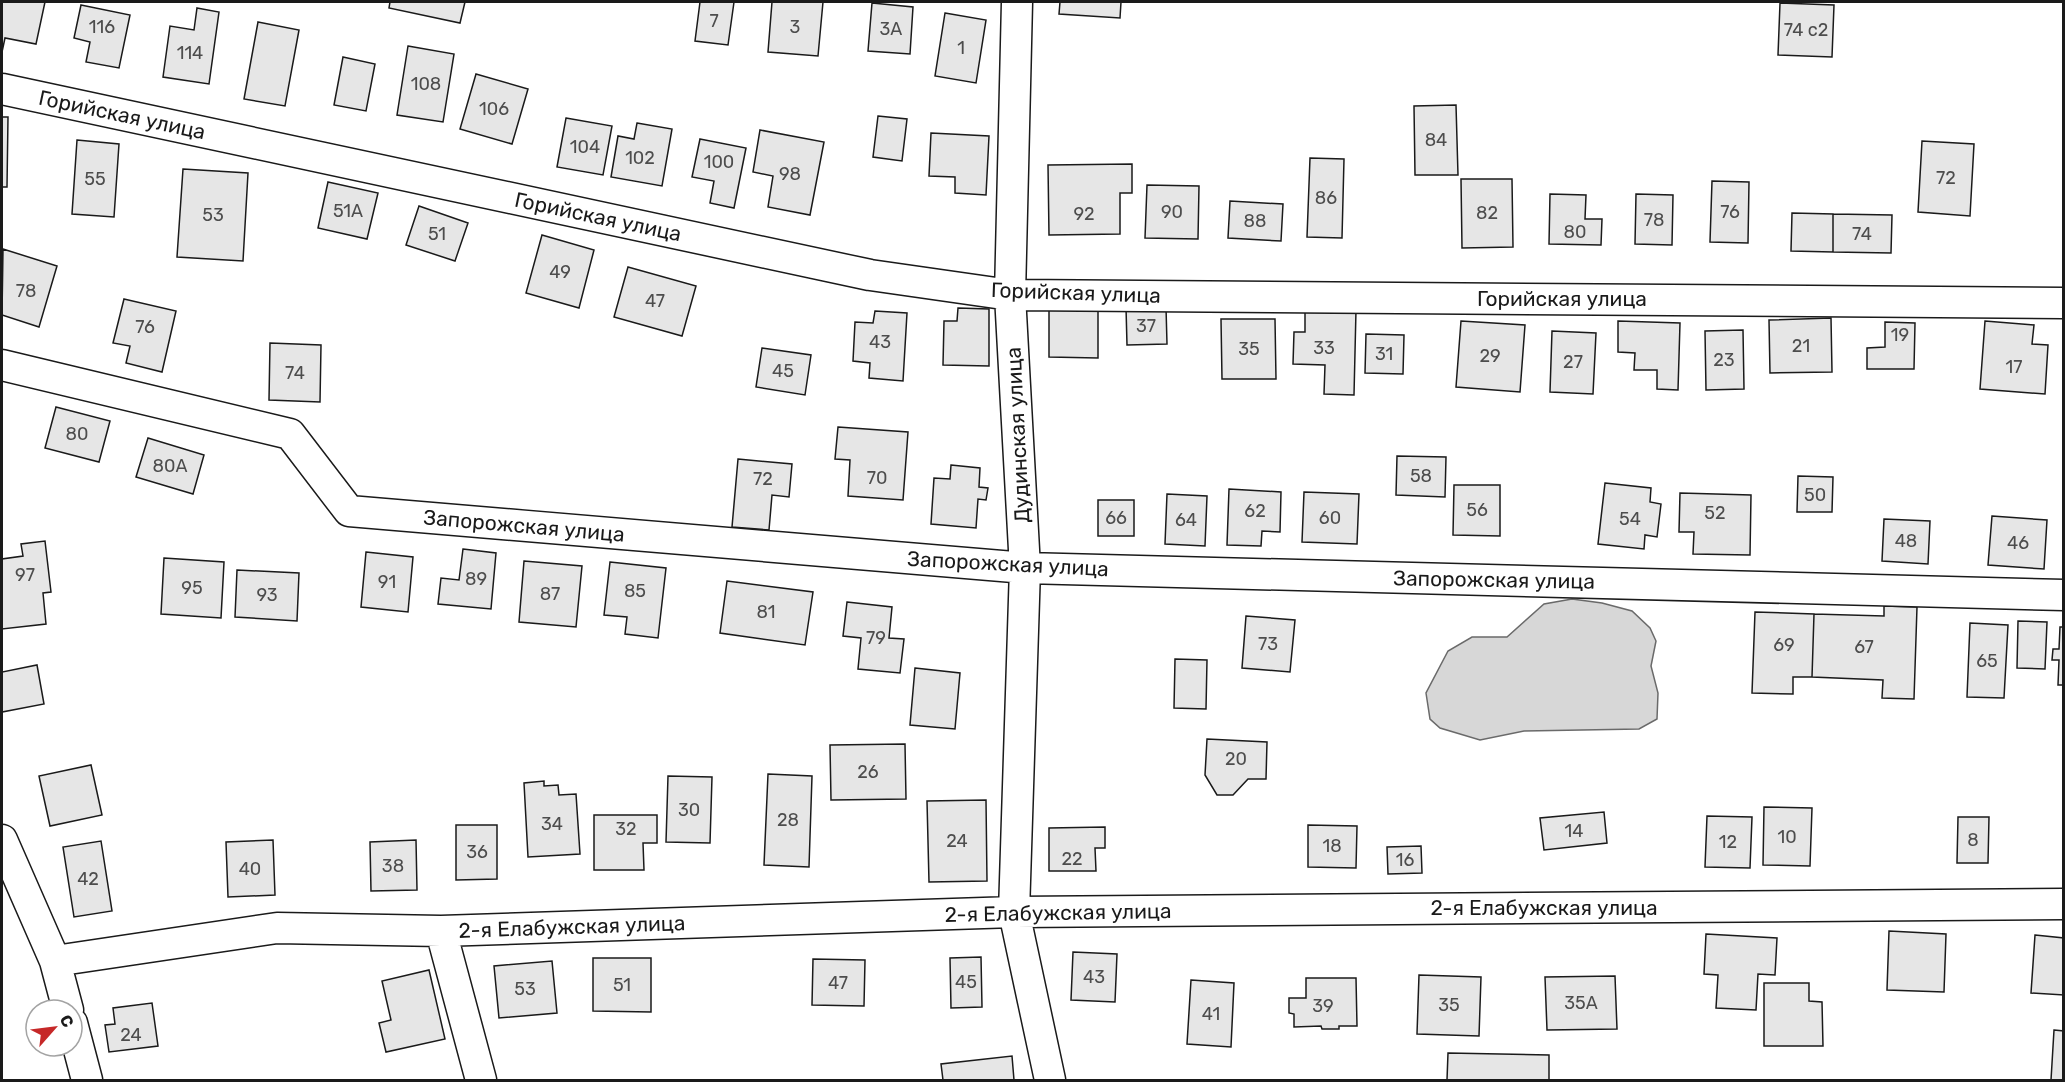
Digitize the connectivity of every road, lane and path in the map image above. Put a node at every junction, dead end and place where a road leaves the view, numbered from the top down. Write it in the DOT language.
graph roads {
  1 [pos="1017,2"];
  2 [pos="2,89"];
  3 [pos="1010,295"];
  4 [pos="2064,303"];
  5 [pos="2,365"];
  6 [pos="1025,568"];
  7 [pos="2064,595"];
  8 [pos="2,840"];
  9 [pos="2064,904"];
  10 [pos="1014,912"];
  11 [pos="441,931"];
  12 [pos="55,961"];
  13 [pos="65,998"];
  14 [pos="81,1058"];
  15 [pos="87,1080"];
  16 [pos="480,1080"];
  17 [pos="1050,1080"];
  1 -- 3 [label="street, Дудинская улица"];
  2 -- 3 [label="street, Горийская улица"];
  3 -- 4 [label="street, Горийская улица"];
  3 -- 6 [label="street, Дудинская улица"];
  5 -- 6 [label="street, Запорожская улица"];
  6 -- 7 [label="street, Запорожская улица"];
  6 -- 10 [label="street, Дудинская улица"];
  8 -- 12 [label="street"];
  9 -- 10 [label="street, 2-я Елабужская улица"];
  10 -- 11 [label="street, 2-я Елабужская улица"];
  10 -- 17 [label="street, Дудинская улица"];
  11 -- 12 [label="street, 2-я Елабужская улица"];
  11 -- 16 [label="street"];
  12 -- 13 [label="street"];
  14 -- 15 [label="street"];
}
